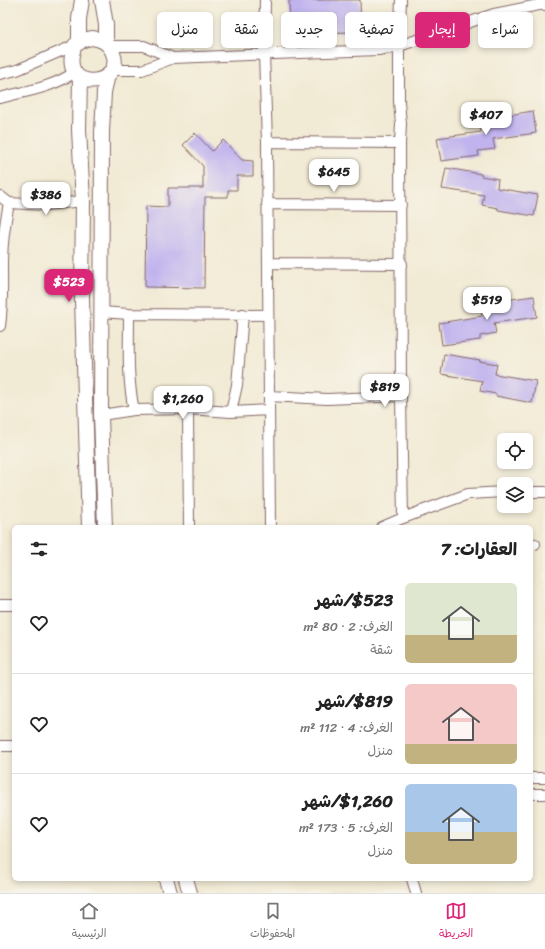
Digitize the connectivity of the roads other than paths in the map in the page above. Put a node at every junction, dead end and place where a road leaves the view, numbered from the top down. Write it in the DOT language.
graph roads {
  1 [pos="82,0"];
  2 [pos="102,0"];
  3 [pos="265,0"];
  4 [pos="401,0"];
  5 [pos="545,5"];
  6 [pos="400,12"];
  7 [pos="407,43"];
  8 [pos="77,44"];
  9 [pos="108,44"];
  10 [pos="388,48"];
  11 [pos="398,48"];
  12 [pos="264,54"];
  13 [pos="173,58"];
  14 [pos="110,72"];
  15 [pos="0,74"];
  16 [pos="77,75"];
  17 [pos="0,98"];
  18 [pos="267,142"];
  19 [pos="400,143"];
  20 [pos="0,196"];
  21 [pos="83,201"];
  22 [pos="9,203"];
  23 [pos="267,204"];
  24 [pos="401,205"];
  25 [pos="268,263"];
  26 [pos="402,264"];
  27 [pos="101,312"];
  28 [pos="129,314"];
  29 [pos="243,314"];
  30 [pos="268,315"];
  31 [pos="0,326"];
  32 [pos="269,396"];
  33 [pos="401,396"];
  34 [pos="188,409"];
  35 [pos="134,410"];
  36 [pos="269,410"];
  37 [pos="231,412"];
  38 [pos="101,415"];
  39 [pos="497,492"];
  40 [pos="533,492"];
  41 [pos="545,492"];
  42 [pos="403,518"];
  43 [pos="89,525"];
  44 [pos="105,525"];
  45 [pos="189,525"];
  46 [pos="270,525"];
  47 [pos="387,525"];
  48 [pos="0,605"];
  49 [pos="12,605"];
  50 [pos="0,746"];
  51 [pos="12,746"];
  52 [pos="533,778"];
  53 [pos="545,778"];
  54 [pos="533,794"];
  55 [pos="545,794"];
  56 [pos="167,881"];
  57 [pos="187,881"];
  58 [pos="413,881"];
  59 [pos="170,893"];
  60 [pos="190,893"];
  61 [pos="416,893"];
  1 -- 8 [label="street"];
  2 -- 9 [label="street"];
  3 -- 12 [label="street"];
  4 -- 6 [label="street"];
  5 -- 7 [label="street"];
  8 -- 9 [label="street"];
  8 -- 15 [label="street"];
  8 -- 16 [label="street"];
  9 -- 13 [label="street"];
  9 -- 14 [label="street"];
  10 -- 12 [label="street"];
  11 -- 19 [label="street"];
  12 -- 13 [label="street"];
  12 -- 18 [label="street"];
  13 -- 14 [label="street"];
  14 -- 16 [label="street"];
  14 -- 27 [label="street"];
  16 -- 17 [label="street"];
  16 -- 21 [label="street"];
  18 -- 19 [label="street"];
  18 -- 23 [label="street"];
  19 -- 24 [label="street"];
  20 -- 22 [label="street"];
  21 -- 22 [label="street"];
  21 -- 43 [label="street"];
  22 -- 31 [label="street"];
  23 -- 24 [label="street"];
  23 -- 25 [label="street"];
  24 -- 26 [label="street"];
  25 -- 26 [label="street"];
  25 -- 30 [label="street"];
  26 -- 33 [label="street"];
  27 -- 28 [label="street"];
  27 -- 38 [label="street"];
  28 -- 29 [label="street"];
  28 -- 35 [label="street"];
  29 -- 30 [label="street"];
  29 -- 37 [label="street"];
  30 -- 32 [label="street"];
  32 -- 33 [label="street"];
  32 -- 36 [label="street"];
  33 -- 42 [label="street"];
  34 -- 35 [label="street"];
  34 -- 37 [label="street"];
  34 -- 45 [label="street"];
  35 -- 38 [label="street"];
  36 -- 37 [label="street"];
  36 -- 46 [label="street"];
  38 -- 44 [label="street"];
  39 -- 42 [label="street"];
  40 -- 41 [label="street"];
  42 -- 47 [label="street"];
  48 -- 49 [label="street"];
  50 -- 51 [label="street"];
  52 -- 53 [label="street"];
  54 -- 55 [label="street"];
  56 -- 59 [label="street"];
  57 -- 60 [label="street"];
  58 -- 61 [label="street"];
}
